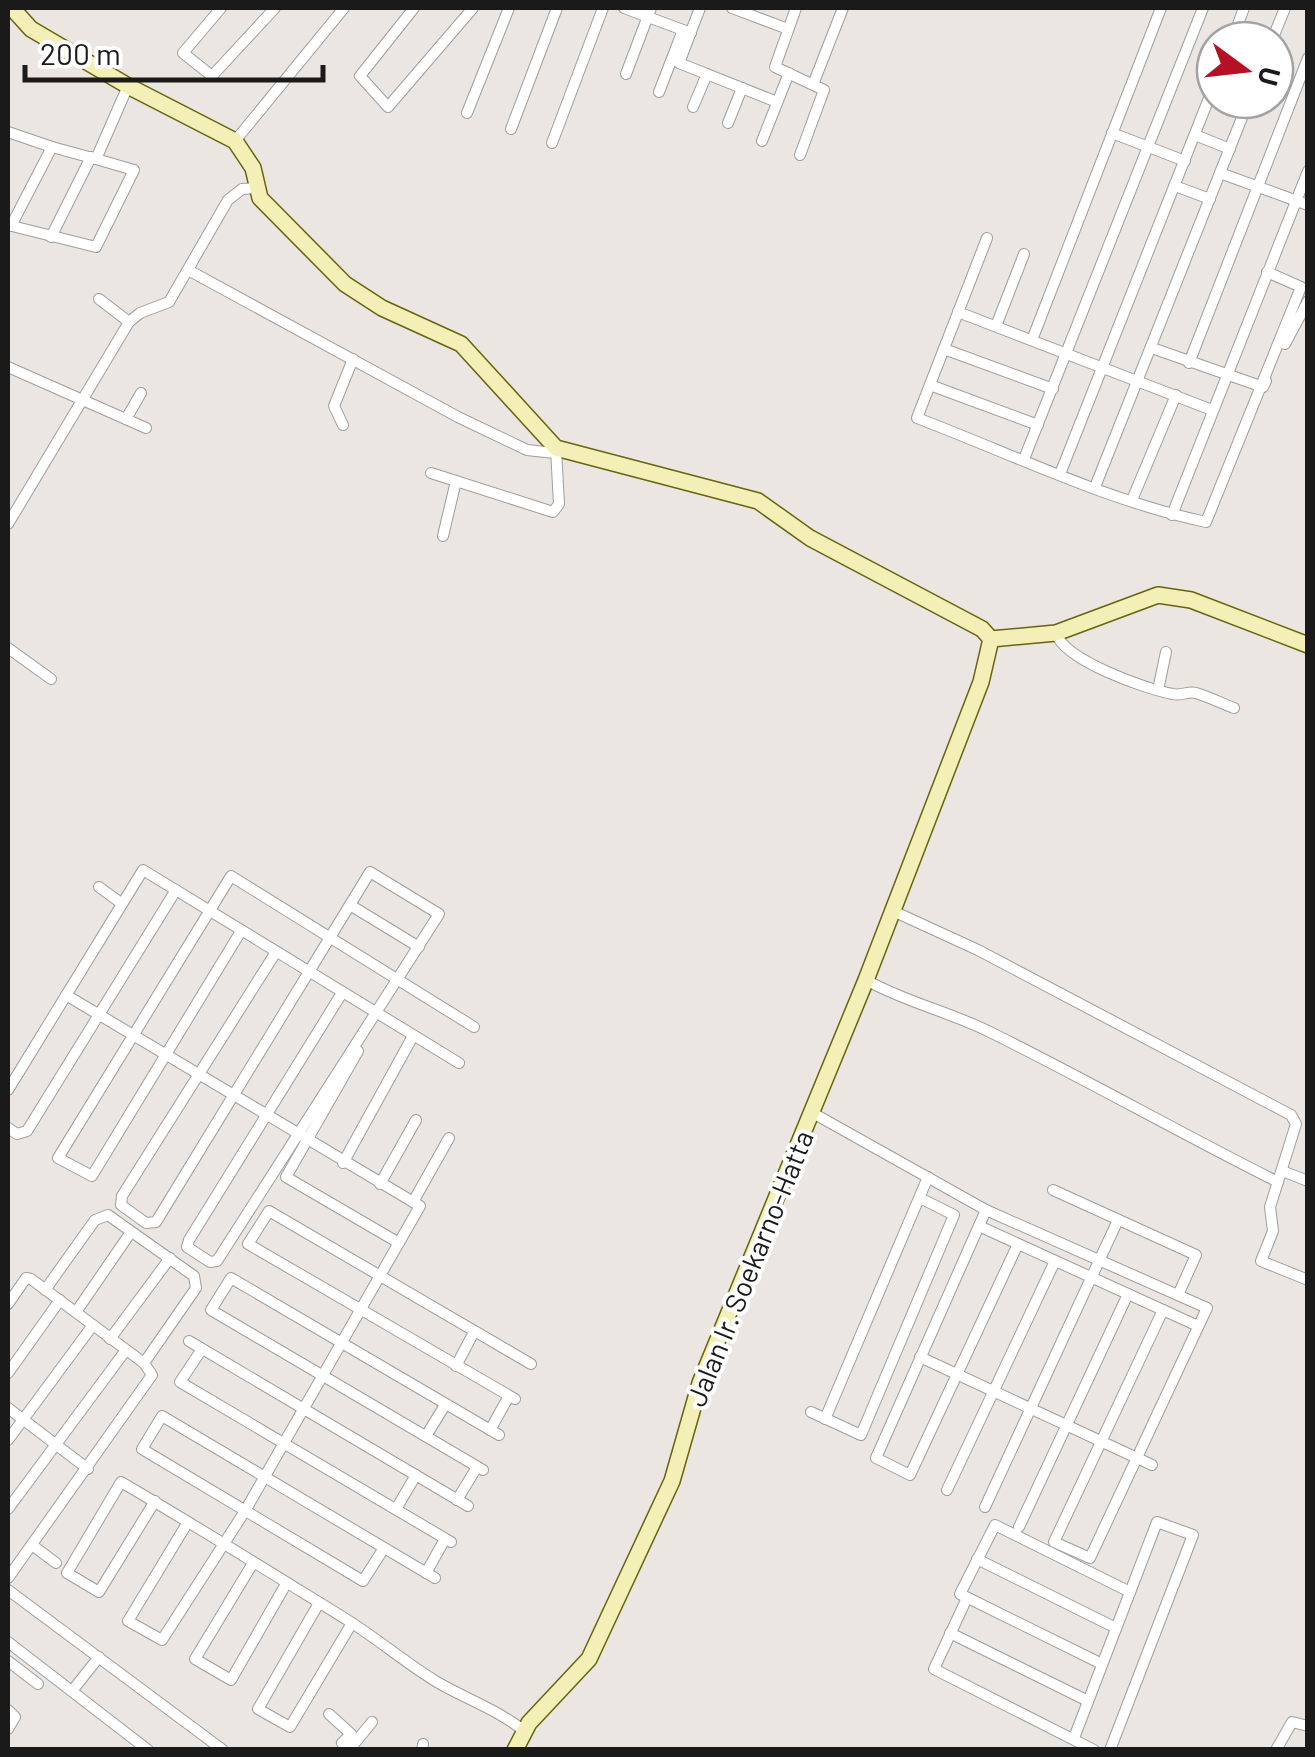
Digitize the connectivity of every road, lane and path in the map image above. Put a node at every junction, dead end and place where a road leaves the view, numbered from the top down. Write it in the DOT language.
graph roads {
  1 [pos="12,8"];
  2 [pos="221,8"];
  3 [pos="275,8"];
  4 [pos="344,8"];
  5 [pos="414,8"];
  6 [pos="473,8"];
  7 [pos="509,8"];
  8 [pos="557,8"];
  9 [pos="604,8"];
  10 [pos="624,8"];
  11 [pos="700,8"];
  12 [pos="732,8"];
  13 [pos="796,8"];
  14 [pos="843,8"];
  15 [pos="1161,8"];
  16 [pos="1203,8"];
  17 [pos="746,10"];
  18 [pos="650,12"];
  19 [pos="788,29"];
  20 [pos="687,31"];
  21 [pos="1308,58"];
  22 [pos="788,73"];
  23 [pos="626,74"];
  24 [pos="707,74"];
  25 [pos="814,82"];
  26 [pos="128,86"];
  27 [pos="742,88"];
  28 [pos="660,92"];
  29 [pos="778,102"];
  30 [pos="693,108"];
  31 [pos="467,113"];
  32 [pos="1201,120"];
  33 [pos="1241,120"];
  34 [pos="728,122"];
  35 [pos="511,129"];
  36 [pos="1112,133"];
  37 [pos="1195,135"];
  38 [pos="9,137"];
  39 [pos="235,141"];
  40 [pos="762,141"];
  41 [pos="552,143"];
  42 [pos="52,147"];
  43 [pos="1148,147"];
  44 [pos="1230,148"];
  45 [pos="800,155"];
  46 [pos="93,158"];
  47 [pos="1185,161"];
  48 [pos="1308,171"];
  49 [pos="1220,173"];
  50 [pos="255,183"];
  51 [pos="1175,186"];
  52 [pos="1258,188"];
  53 [pos="1210,199"];
  54 [pos="1302,203"];
  55 [pos="9,226"];
  56 [pos="51,237"];
  57 [pos="986,238"];
  58 [pos="1024,254"];
  59 [pos="190,271"];
  60 [pos="1266,272"];
  61 [pos="99,299"];
  62 [pos="1308,300"];
  63 [pos="958,312"];
  64 [pos="130,322"];
  65 [pos="996,326"];
  66 [pos="1032,340"];
  67 [pos="1152,348"];
  68 [pos="944,349"];
  69 [pos="1068,353"];
  70 [pos="354,359"];
  71 [pos="1189,362"];
  72 [pos="8,366"];
  73 [pos="1105,367"];
  74 [pos="1225,375"];
  75 [pos="1140,380"];
  76 [pos="930,385"];
  77 [pos="1262,386"];
  78 [pos="1053,389"];
  79 [pos="141,394"];
  80 [pos="1176,396"];
  81 [pos="86,399"];
  82 [pos="1212,410"];
  83 [pos="126,419"];
  84 [pos="343,425"];
  85 [pos="1038,425"];
  86 [pos="146,428"];
  87 [pos="561,450"];
  88 [pos="1024,458"];
  89 [pos="430,473"];
  90 [pos="1060,474"];
  91 [pos="456,481"];
  92 [pos="1095,487"];
  93 [pos="1132,500"];
  94 [pos="1172,515"];
  95 [pos="8,524"];
  96 [pos="442,536"];
  97 [pos="1056,632"];
  98 [pos="991,639"];
  99 [pos="1308,645"];
  100 [pos="8,648"];
  101 [pos="1166,652"];
  102 [pos="51,679"];
  103 [pos="1158,690"];
  104 [pos="1234,708"];
  105 [pos="99,887"];
  106 [pos="176,890"];
  107 [pos="122,903"];
  108 [pos="350,905"];
  109 [pos="209,911"];
  110 [pos="892,912"];
  111 [pos="241,930"];
  112 [pos="330,938"];
  113 [pos="419,947"];
  114 [pos="276,952"];
  115 [pos="309,973"];
  116 [pos="398,980"];
  117 [pos="866,980"];
  118 [pos="342,993"];
  119 [pos="66,995"];
  120 [pos="99,1014"];
  121 [pos="376,1014"];
  122 [pos="474,1027"];
  123 [pos="132,1035"];
  124 [pos="412,1036"];
  125 [pos="166,1056"];
  126 [pos="460,1063"];
  127 [pos="198,1075"];
  128 [pos="8,1090"];
  129 [pos="234,1098"];
  130 [pos="811,1112"];
  131 [pos="264,1116"];
  132 [pos="416,1120"];
  133 [pos="8,1128"];
  134 [pos="449,1138"];
  135 [pos="302,1140"];
  136 [pos="343,1163"];
  137 [pos="1280,1177"];
  138 [pos="928,1178"];
  139 [pos="1308,1180"];
  140 [pos="380,1184"];
  141 [pos="1053,1190"];
  142 [pos="920,1198"];
  143 [pos="413,1202"];
  144 [pos="986,1210"];
  145 [pos="1118,1220"];
  146 [pos="978,1226"];
  147 [pos="132,1232"];
  148 [pos="398,1243"];
  149 [pos="1018,1244"];
  150 [pos="170,1258"];
  151 [pos="1055,1260"];
  152 [pos="1099,1260"];
  153 [pos="379,1276"];
  154 [pos="1092,1277"];
  155 [pos="1308,1280"];
  156 [pos="45,1290"];
  157 [pos="1128,1294"];
  158 [pos="1178,1295"];
  159 [pos="60,1300"];
  160 [pos="8,1304"];
  161 [pos="1163,1310"];
  162 [pos="360,1311"];
  163 [pos="76,1312"];
  164 [pos="93,1325"];
  165 [pos="1198,1326"];
  166 [pos="474,1332"];
  167 [pos="110,1338"];
  168 [pos="190,1341"];
  169 [pos="342,1343"];
  170 [pos="202,1349"];
  171 [pos="126,1350"];
  172 [pos="920,1357"];
  173 [pos="144,1364"];
  174 [pos="530,1364"];
  175 [pos="456,1366"];
  176 [pos="8,1372"];
  177 [pos="957,1374"];
  178 [pos="324,1376"];
  179 [pos="994,1391"];
  180 [pos="446,1404"];
  181 [pos="8,1408"];
  182 [pos="1031,1408"];
  183 [pos="304,1410"];
  184 [pos="811,1412"];
  185 [pos="826,1418"];
  186 [pos="23,1420"];
  187 [pos="1066,1425"];
  188 [pos="426,1436"];
  189 [pos="8,1440"];
  190 [pos="1101,1441"];
  191 [pos="284,1443"];
  192 [pos="56,1444"];
  193 [pos="1137,1458"];
  194 [pos="1152,1465"];
  195 [pos="88,1469"];
  196 [pos="416,1475"];
  197 [pos="264,1476"];
  198 [pos="947,1490"];
  199 [pos="154,1501"];
  200 [pos="985,1506"];
  201 [pos="8,1509"];
  202 [pos="244,1510"];
  203 [pos="396,1510"];
  204 [pos="188,1522"];
  205 [pos="1019,1527"];
  206 [pos="222,1544"];
  207 [pos="32,1545"];
  208 [pos="384,1548"];
  209 [pos="8,1553"];
  210 [pos="977,1559"];
  211 [pos="19,1562"];
  212 [pos="56,1563"];
  213 [pos="253,1563"];
  214 [pos="8,1578"];
  215 [pos="286,1584"];
  216 [pos="8,1590"];
  217 [pos="1130,1592"];
  218 [pos="968,1598"];
  219 [pos="319,1603"];
  220 [pos="352,1623"];
  221 [pos="1116,1628"];
  222 [pos="950,1633"];
  223 [pos="8,1642"];
  224 [pos="98,1657"];
  225 [pos="8,1661"];
  226 [pos="1102,1664"];
  227 [pos="38,1684"];
  228 [pos="72,1691"];
  229 [pos="1088,1701"];
  230 [pos="8,1710"];
  231 [pos="329,1714"];
  232 [pos="372,1722"];
  233 [pos="1308,1726"];
  234 [pos="8,1730"];
  235 [pos="523,1730"];
  236 [pos="1074,1738"];
  237 [pos="148,1750"];
  238 [pos="223,1750"];
  239 [pos="348,1750"];
  240 [pos="515,1750"];
  241 [pos="1094,1750"];
  242 [pos="1110,1750"];
  243 [pos="1276,1750"];
  1 -- 26 [label="main road"];
  2 -- 3 [label="street"];
  4 -- 39 [label="street"];
  5 -- 6 [label="street"];
  7 -- 31 [label="street"];
  8 -- 35 [label="street"];
  9 -- 41 [label="street"];
  10 -- 18 [label="street"];
  11 -- 20 [label="street"];
  12 -- 17 [label="street"];
  13 -- 19 [label="street"];
  14 -- 25 [label="street"];
  15 -- 36 [label="street"];
  16 -- 43 [label="street"];
  17 -- 19 [label="street"];
  18 -- 20 [label="street"];
  18 -- 23 [label="street"];
  19 -- 22 [label="street"];
  20 -- 24 [label="street"];
  20 -- 28 [label="street"];
  21 -- 52 [label="street"];
  22 -- 25 [label="street"];
  22 -- 29 [label="street"];
  24 -- 27 [label="street"];
  24 -- 30 [label="street"];
  25 -- 45 [label="street"];
  26 -- 39 [label="main road"];
  26 -- 46 [label="street"];
  27 -- 29 [label="street"];
  27 -- 34 [label="street"];
  29 -- 40 [label="street"];
  32 -- 37 [label="street"];
  33 -- 44 [label="street"];
  36 -- 43 [label="street"];
  36 -- 66 [label="street"];
  37 -- 44 [label="street"];
  37 -- 47 [label="street"];
  38 -- 42 [label="street"];
  39 -- 50 [label="main road"];
  42 -- 46 [label="street"];
  42 -- 55 [label="street"];
  43 -- 47 [label="street"];
  43 -- 69 [label="street"];
  44 -- 49 [label="street"];
  46 -- 56 [label="street"];
  46 -- 56 [label="street"];
  47 -- 51 [label="street"];
  48 -- 54 [label="street"];
  49 -- 52 [label="street"];
  49 -- 53 [label="street"];
  50 -- 59 [label="street"];
  50 -- 87 [label="main road"];
  51 -- 53 [label="street"];
  51 -- 73 [label="street"];
  52 -- 54 [label="street"];
  52 -- 71 [label="street"];
  53 -- 67 [label="street"];
  54 -- 60 [label="street"];
  55 -- 56 [label="street"];
  57 -- 63 [label="street"];
  58 -- 65 [label="street"];
  59 -- 64 [label="street"];
  59 -- 70 [label="street"];
  60 -- 74 [label="street"];
  60 -- 77 [label="street"];
  61 -- 64 [label="street"];
  62 -- 77 [label="street"];
  63 -- 65 [label="street"];
  63 -- 68 [label="street"];
  64 -- 81 [label="street"];
  65 -- 66 [label="street"];
  66 -- 69 [label="street"];
  67 -- 71 [label="street"];
  67 -- 75 [label="street"];
  68 -- 76 [label="street"];
  68 -- 78 [label="street"];
  69 -- 73 [label="street"];
  69 -- 78 [label="street"];
  70 -- 84 [label="street"];
  70 -- 87 [label="street"];
  71 -- 74 [label="street"];
  72 -- 81 [label="street"];
  73 -- 75 [label="street"];
  73 -- 90 [label="street"];
  74 -- 77 [label="street"];
  74 -- 82 [label="street"];
  75 -- 80 [label="street"];
  75 -- 92 [label="street"];
  76 -- 85 [label="street"];
  76 -- 88 [label="street"];
  77 -- 94 [label="street"];
  78 -- 85 [label="street"];
  79 -- 83 [label="street"];
  80 -- 82 [label="street"];
  80 -- 93 [label="street"];
  81 -- 83 [label="street"];
  81 -- 95 [label="street"];
  82 -- 94 [label="street"];
  83 -- 86 [label="street"];
  85 -- 88 [label="street"];
  87 -- 91 [label="street"];
  87 -- 98 [label="main road"];
  88 -- 90 [label="street"];
  89 -- 91 [label="street"];
  90 -- 92 [label="street"];
  91 -- 96 [label="street"];
  92 -- 93 [label="street"];
  93 -- 94 [label="street"];
  97 -- 98 [label="main road"];
  97 -- 99 [label="main road"];
  97 -- 103 [label="street"];
  98 -- 110 [label="main road, Jalan Ir. Soekarno-Hatta"];
  100 -- 102 [label="street"];
  101 -- 103 [label="street"];
  103 -- 104 [label="street"];
  105 -- 107 [label="street"];
  106 -- 107 [label="street"];
  106 -- 109 [label="street"];
  106 -- 120 [label="street"];
  107 -- 119 [label="street"];
  108 -- 112 [label="street"];
  108 -- 113 [label="street"];
  108 -- 113 [label="street"];
  109 -- 111 [label="street"];
  109 -- 112 [label="street"];
  109 -- 123 [label="street"];
  110 -- 117 [label="main road, Jalan Ir. Soekarno-Hatta"];
  110 -- 137 [label="street"];
  111 -- 114 [label="street"];
  111 -- 125 [label="street"];
  112 -- 115 [label="street"];
  112 -- 116 [label="street"];
  113 -- 116 [label="street"];
  114 -- 115 [label="street"];
  114 -- 127 [label="street"];
  115 -- 118 [label="street"];
  115 -- 129 [label="street"];
  116 -- 121 [label="street"];
  116 -- 122 [label="street"];
  117 -- 130 [label="main road, Jalan Ir. Soekarno-Hatta"];
  117 -- 137 [label="street"];
  118 -- 121 [label="street"];
  118 -- 131 [label="street"];
  119 -- 120 [label="street"];
  119 -- 128 [label="street"];
  120 -- 123 [label="street"];
  120 -- 133 [label="street"];
  121 -- 124 [label="street"];
  121 -- 135 [label="street"];
  123 -- 125 [label="street"];
  123 -- 125 [label="street"];
  124 -- 126 [label="street"];
  124 -- 136 [label="street"];
  125 -- 127 [label="street"];
  127 -- 129 [label="street"];
  127 -- 129 [label="street"];
  129 -- 131 [label="street"];
  130 -- 138 [label="street"];
  130 -- 235 [label="main road, Jalan Ir. Soekarno-Hatta"];
  131 -- 135 [label="street"];
  131 -- 135 [label="street"];
  132 -- 140 [label="street"];
  134 -- 143 [label="street"];
  135 -- 136 [label="street"];
  135 -- 148 [label="street"];
  136 -- 140 [label="street"];
  137 -- 139 [label="street"];
  137 -- 155 [label="street"];
  138 -- 142 [label="street"];
  138 -- 144 [label="street"];
  140 -- 143 [label="street"];
  141 -- 145 [label="street"];
  142 -- 185 [label="street"];
  142 -- 185 [label="street"];
  143 -- 148 [label="street"];
  144 -- 146 [label="street"];
  144 -- 152 [label="street"];
  145 -- 152 [label="street"];
  145 -- 158 [label="street"];
  146 -- 149 [label="street"];
  146 -- 172 [label="street"];
  147 -- 150 [label="street"];
  147 -- 156 [label="street"];
  147 -- 163 [label="street"];
  148 -- 153 [label="street"];
  149 -- 151 [label="street"];
  149 -- 177 [label="street"];
  150 -- 167 [label="street"];
  150 -- 173 [label="street"];
  151 -- 154 [label="street"];
  151 -- 179 [label="street"];
  152 -- 154 [label="street"];
  152 -- 158 [label="street"];
  153 -- 162 [label="street"];
  153 -- 162 [label="street"];
  153 -- 166 [label="street"];
  154 -- 157 [label="street"];
  154 -- 182 [label="street"];
  156 -- 159 [label="street"];
  156 -- 160 [label="street"];
  157 -- 161 [label="street"];
  157 -- 187 [label="street"];
  158 -- 165 [label="street"];
  159 -- 163 [label="street"];
  159 -- 176 [label="street"];
  161 -- 165 [label="street"];
  161 -- 190 [label="street"];
  162 -- 169 [label="street"];
  162 -- 175 [label="street"];
  163 -- 164 [label="street"];
  164 -- 167 [label="street"];
  164 -- 186 [label="street"];
  165 -- 193 [label="street"];
  166 -- 174 [label="street"];
  166 -- 175 [label="street"];
  167 -- 171 [label="street"];
  168 -- 170 [label="street"];
  169 -- 178 [label="street"];
  169 -- 178 [label="street"];
  169 -- 180 [label="street"];
  170 -- 183 [label="street"];
  170 -- 191 [label="street"];
  171 -- 173 [label="street"];
  171 -- 192 [label="street"];
  172 -- 177 [label="street"];
  172 -- 177 [label="street"];
  173 -- 195 [label="street"];
  175 -- 180 [label="street"];
  177 -- 179 [label="street"];
  178 -- 183 [label="street"];
  178 -- 188 [label="street"];
  179 -- 182 [label="street"];
  179 -- 198 [label="street"];
  180 -- 188 [label="street"];
  181 -- 186 [label="street"];
  182 -- 187 [label="street"];
  182 -- 200 [label="street"];
  183 -- 191 [label="street"];
  183 -- 196 [label="street"];
  184 -- 185 [label="street"];
  186 -- 189 [label="street"];
  186 -- 192 [label="street"];
  187 -- 190 [label="street"];
  187 -- 205 [label="street"];
  188 -- 196 [label="street"];
  190 -- 193 [label="street"];
  190 -- 193 [label="street"];
  191 -- 197 [label="street"];
  191 -- 203 [label="street"];
  192 -- 195 [label="street"];
  192 -- 201 [label="street"];
  193 -- 194 [label="street"];
  195 -- 207 [label="street"];
  196 -- 203 [label="street"];
  197 -- 202 [label="street"];
  197 -- 202 [label="street"];
  197 -- 208 [label="street"];
  199 -- 199 [label="street"];
  199 -- 204 [label="street"];
  202 -- 206 [label="street"];
  202 -- 208 [label="street"];
  203 -- 208 [label="street"];
  204 -- 206 [label="street"];
  204 -- 206 [label="street"];
  206 -- 213 [label="street"];
  207 -- 211 [label="street"];
  207 -- 212 [label="street"];
  209 -- 211 [label="street"];
  210 -- 217 [label="street"];
  210 -- 218 [label="street"];
  210 -- 221 [label="street"];
  211 -- 214 [label="street"];
  213 -- 215 [label="street"];
  213 -- 215 [label="street"];
  215 -- 219 [label="street"];
  216 -- 224 [label="street"];
  217 -- 221 [label="street"];
  217 -- 242 [label="street"];
  218 -- 222 [label="street"];
  218 -- 226 [label="street"];
  219 -- 220 [label="street"];
  219 -- 220 [label="street"];
  220 -- 235 [label="street"];
  221 -- 226 [label="street"];
  222 -- 229 [label="street"];
  222 -- 236 [label="street"];
  223 -- 228 [label="street"];
  224 -- 228 [label="street"];
  224 -- 238 [label="street"];
  225 -- 227 [label="street"];
  226 -- 229 [label="street"];
  228 -- 237 [label="street"];
  229 -- 236 [label="street"];
  230 -- 234 [label="street"];
  231 -- 239 [label="street"];
  232 -- 239 [label="street"];
  233 -- 243 [label="street"];
  235 -- 240 [label="main road, Jalan Ir. Soekarno-Hatta"];
  236 -- 241 [label="street"];
}
